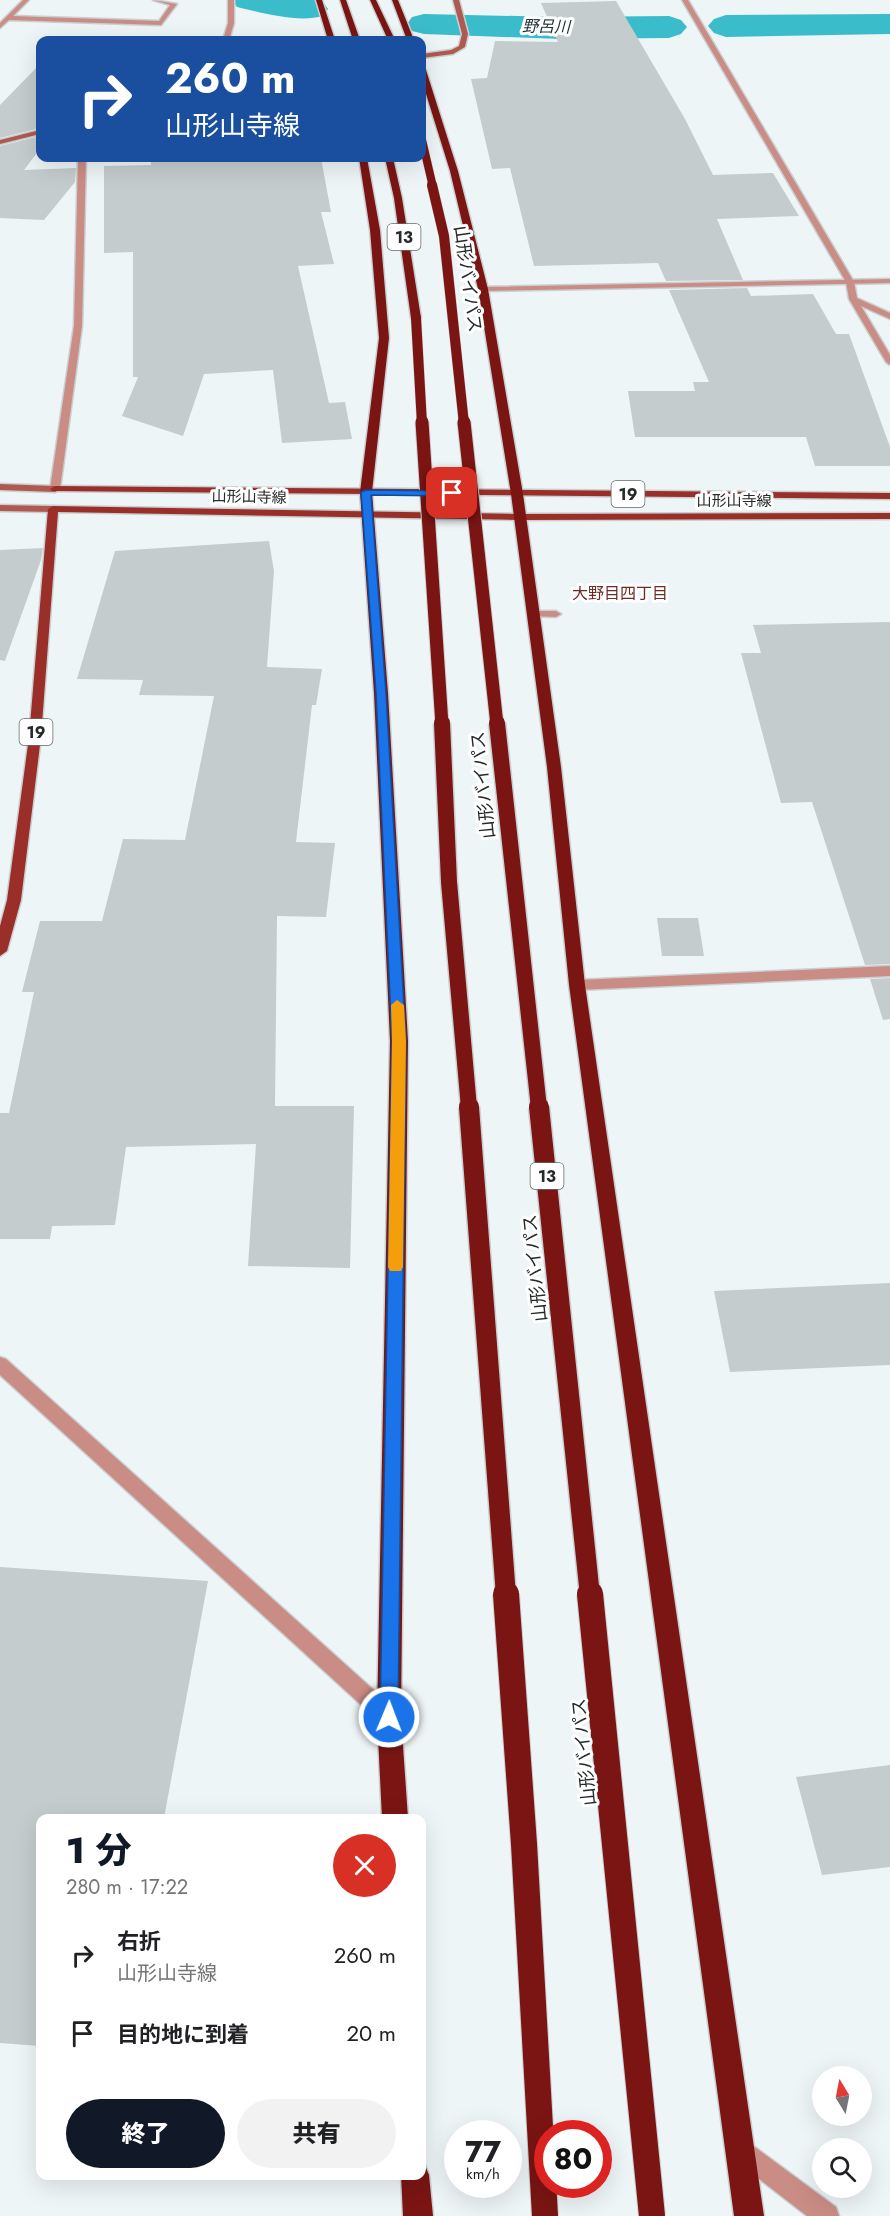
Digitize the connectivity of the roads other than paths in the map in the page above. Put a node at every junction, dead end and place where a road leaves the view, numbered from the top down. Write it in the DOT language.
graph roads {
  1 [pos="26,0"];
  2 [pos="156,0"];
  3 [pos="231,0"];
  4 [pos="320,0"];
  5 [pos="343,0"];
  6 [pos="373,0"];
  7 [pos="395,0"];
  8 [pos="456,0"];
  9 [pos="685,0"];
  10 [pos="8,18"];
  11 [pos="0,26"];
  12 [pos="227,36"];
  13 [pos="331,36"];
  14 [pos="356,36"];
  15 [pos="390,36"];
  16 [pos="409,36"];
  17 [pos="426,55"];
  18 [pos="426,82"];
  19 [pos="36,133"];
  20 [pos="0,142"];
  21 [pos="426,157"];
  22 [pos="82,162"];
  23 [pos="364,162"];
  24 [pos="390,162"];
  25 [pos="890,281"];
  26 [pos="850,282"];
  27 [pos="483,289"];
  28 [pos="853,299"];
  29 [pos="890,316"];
  30 [pos="890,362"];
  31 [pos="0,487"];
  32 [pos="56,489"];
  33 [pos="366,492"];
  34 [pos="517,494"];
  35 [pos="890,496"];
  36 [pos="0,508"];
  37 [pos="53,509"];
  38 [pos="367,514"];
  39 [pos="890,516"];
  40 [pos="519,517"];
  41 [pos="534,614"];
  42 [pos="556,614"];
  43 [pos="0,951"];
  44 [pos="890,971"];
  45 [pos="577,985"];
  46 [pos="0,1364"];
  47 [pos="389,1717"];
  48 [pos="395,1814"];
  49 [pos="740,2150"];
  50 [pos="415,2180"];
  51 [pos="418,2216"];
  52 [pos="545,2216"];
  53 [pos="652,2216"];
  54 [pos="749,2216"];
  55 [pos="827,2216"];
  1 -- 10 [label="street"];
  2 -- 10 [label="street"];
  3 -- 12 [label="street"];
  4 -- 13 [label="highway"];
  5 -- 14 [label="highway"];
  6 -- 15 [label="highway"];
  7 -- 16 [label="highway"];
  8 -- 17 [label="street"];
  9 -- 26 [label="street"];
  10 -- 11 [label="street"];
  18 -- 27 [label="highway"];
  19 -- 20 [label="street"];
  21 -- 53 [label="highway, 山形バイパス / 13, bridge"];
  22 -- 32 [label="street"];
  23 -- 33 [label="highway"];
  24 -- 52 [label="highway, 山形バイパス / 13, bridge"];
  25 -- 26 [label="street"];
  26 -- 27 [label="street"];
  26 -- 28 [label="street"];
  27 -- 34 [label="highway"];
  28 -- 29 [label="street"];
  28 -- 30 [label="street"];
  31 -- 32 [label="street"];
  32 -- 33 [label="main road, 山形山寺線 / 19"];
  33 -- 34 [label="main road, 山形山寺線 / 19"];
  33 -- 38 [label="highway"];
  34 -- 35 [label="main road, 山形山寺線 / 19"];
  34 -- 40 [label="highway"];
  36 -- 37 [label="street"];
  37 -- 38 [label="main road, 山形山寺線 / 19"];
  37 -- 43 [label="main road, 19"];
  38 -- 40 [label="main road, 山形山寺線 / 19"];
  38 -- 47 [label="highway"];
  39 -- 40 [label="main road, 山形山寺線 / 19"];
  40 -- 41 [label="highway"];
  41 -- 42 [label="street"];
  41 -- 45 [label="highway"];
  44 -- 45 [label="street"];
  45 -- 49 [label="highway"];
  46 -- 47 [label="street"];
  47 -- 48 [label="highway"];
  49 -- 54 [label="highway"];
  49 -- 55 [label="street"];
  50 -- 51 [label="highway"];
}
